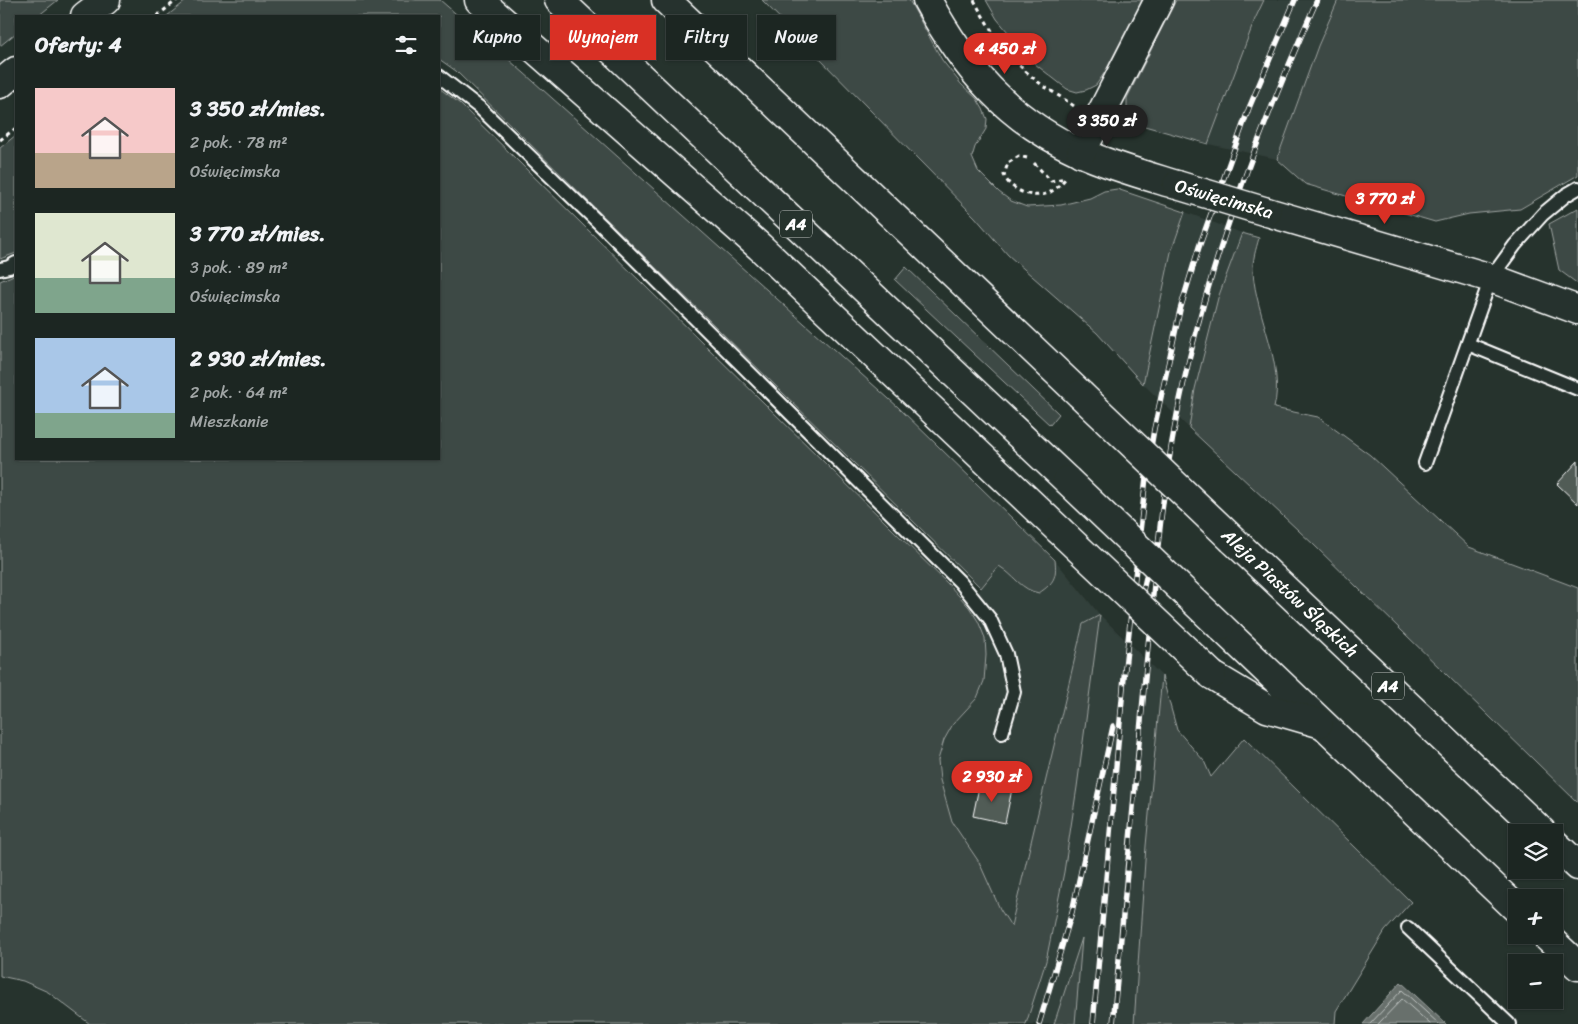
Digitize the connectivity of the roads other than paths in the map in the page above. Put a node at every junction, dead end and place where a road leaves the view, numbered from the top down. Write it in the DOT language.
graph roads {
  1 [pos="106,0"];
  2 [pos="479,0"];
  3 [pos="559,0"];
  4 [pos="666,0"];
  5 [pos="927,0"];
  6 [pos="1159,0"];
  7 [pos="86,15"];
  8 [pos="15,72"];
  9 [pos="440,77"];
  10 [pos="0,84"];
  11 [pos="1080,153"];
  12 [pos="1578,188"];
  13 [pos="15,264"];
  14 [pos="0,269"];
  15 [pos="1491,278"];
  16 [pos="1578,310"];
  17 [pos="1468,344"];
  18 [pos="1578,390"];
  19 [pos="1425,463"];
  20 [pos="1323,724"];
  21 [pos="1002,733"];
  22 [pos="1534,824"];
  23 [pos="1563,852"];
  24 [pos="1578,866"];
  25 [pos="1508,900"];
  26 [pos="1408,928"];
  27 [pos="1555,944"];
  28 [pos="1578,966"];
  29 [pos="1509,1024"];
  1 -- 7 [label="main road"];
  2 -- 20 [label="main road, bridge"];
  3 -- 20 [label="main road, A4, bridge"];
  4 -- 22 [label="main road, Aleja Piastów Śląskich / A4, bridge"];
  5 -- 11 [label="main road, Oświęcimska"];
  6 -- 11 [label="main road"];
  8 -- 10 [label="main road"];
  9 -- 21 [label="lane"];
  11 -- 15 [label="main road, Oświęcimska, bridge"];
  12 -- 15 [label="lane"];
  13 -- 14 [label="lane"];
  15 -- 16 [label="main road, Oświęcimska"];
  15 -- 17 [label="lane"];
  17 -- 18 [label="lane"];
  17 -- 19 [label="lane"];
  20 -- 25 [label="main road, A4"];
  23 -- 24 [label="main road"];
  26 -- 29 [label="lane"];
  27 -- 28 [label="main road"];
}
